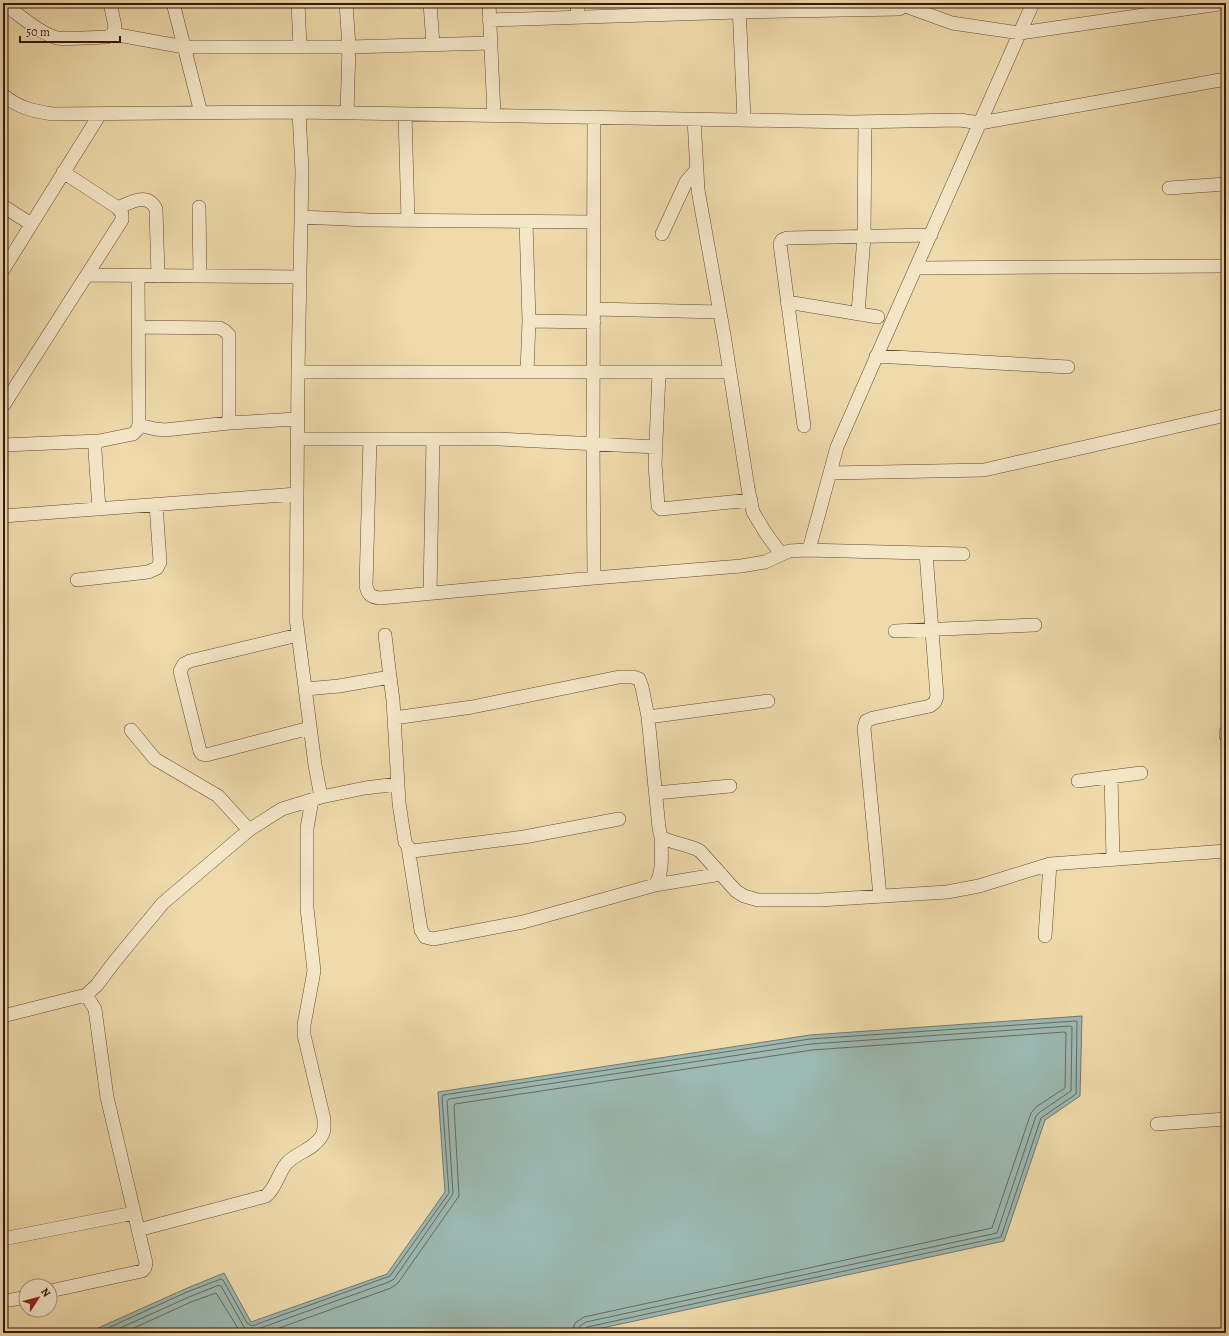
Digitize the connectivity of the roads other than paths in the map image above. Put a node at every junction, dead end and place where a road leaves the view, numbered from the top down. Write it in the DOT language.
graph roads {
  1 [pos="110,3"];
  2 [pos="173,3"];
  3 [pos="298,3"];
  4 [pos="346,3"];
  5 [pos="430,3"];
  6 [pos="489,3"];
  7 [pos="577,3"];
  8 [pos="1033,3"];
  9 [pos="1226,3"];
  10 [pos="4,5"];
  11 [pos="907,5"];
  12 [pos="1184,6"];
  13 [pos="811,7"];
  14 [pos="739,8"];
  15 [pos="673,9"];
  16 [pos="578,18"];
  17 [pos="490,20"];
  18 [pos="1020,33"];
  19 [pos="112,34"];
  20 [pos="491,43"];
  21 [pos="433,45"];
  22 [pos="184,47"];
  23 [pos="300,47"];
  24 [pos="349,47"];
  25 [pos="1226,79"];
  26 [pos="3,96"];
  27 [pos="299,112"];
  28 [pos="201,113"];
  29 [pos="347,113"];
  30 [pos="100,114"];
  31 [pos="405,114"];
  32 [pos="494,115"];
  33 [pos="594,117"];
  34 [pos="694,119"];
  35 [pos="744,120"];
  36 [pos="865,122"];
  37 [pos="980,123"];
  38 [pos="696,170"];
  39 [pos="63,172"];
  40 [pos="1226,184"];
  41 [pos="1169,188"];
  42 [pos="3,206"];
  43 [pos="199,207"];
  44 [pos="118,208"];
  45 [pos="301,217"];
  46 [pos="408,220"];
  47 [pos="526,221"];
  48 [pos="594,222"];
  49 [pos="31,224"];
  50 [pos="662,234"];
  51 [pos="930,236"];
  52 [pos="864,237"];
  53 [pos="1226,266"];
  54 [pos="916,268"];
  55 [pos="3,270"];
  56 [pos="87,275"];
  57 [pos="138,275"];
  58 [pos="158,276"];
  59 [pos="200,276"];
  60 [pos="300,277"];
  61 [pos="788,302"];
  62 [pos="719,312"];
  63 [pos="858,313"];
  64 [pos="594,316"];
  65 [pos="878,317"];
  66 [pos="529,321"];
  67 [pos="138,327"];
  68 [pos="876,356"];
  69 [pos="1068,367"];
  70 [pos="298,372"];
  71 [pos="528,372"];
  72 [pos="730,372"];
  73 [pos="659,373"];
  74 [pos="593,374"];
  75 [pos="3,406"];
  76 [pos="1226,415"];
  77 [pos="297,419"];
  78 [pos="229,423"];
  79 [pos="139,425"];
  80 [pos="804,426"];
  81 [pos="297,439"];
  82 [pos="370,439"];
  83 [pos="433,439"];
  84 [pos="99,441"];
  85 [pos="593,444"];
  86 [pos="3,445"];
  87 [pos="656,447"];
  88 [pos="830,473"];
  89 [pos="297,494"];
  90 [pos="751,500"];
  91 [pos="156,504"];
  92 [pos="100,509"];
  93 [pos="3,516"];
  94 [pos="794,551"];
  95 [pos="926,553"];
  96 [pos="963,554"];
  97 [pos="594,578"];
  98 [pos="78,580"];
  99 [pos="430,593"];
  100 [pos="1035,625"];
  101 [pos="931,629"];
  102 [pos="895,631"];
  103 [pos="385,635"];
  104 [pos="298,636"];
  105 [pos="390,677"];
  106 [pos="306,689"];
  107 [pos="768,701"];
  108 [pos="648,717"];
  109 [pos="394,718"];
  110 [pos="310,728"];
  111 [pos="131,730"];
  112 [pos="1226,732"];
  113 [pos="1226,736"];
  114 [pos="1141,773"];
  115 [pos="1111,777"];
  116 [pos="1078,781"];
  117 [pos="398,784"];
  118 [pos="730,786"];
  119 [pos="656,793"];
  120 [pos="317,798"];
  121 [pos="619,819"];
  122 [pos="249,830"];
  123 [pos="661,837"];
  124 [pos="408,848"];
  125 [pos="1226,851"];
  126 [pos="1113,858"];
  127 [pos="1050,864"];
  128 [pos="720,874"];
  129 [pos="655,885"];
  130 [pos="880,896"];
  131 [pos="1045,936"];
  132 [pos="86,994"];
  133 [pos="3,1016"];
  134 [pos="1226,1119"];
  135 [pos="1157,1124"];
  136 [pos="134,1212"];
  137 [pos="138,1230"];
  138 [pos="8,1238"];
  139 [pos="58,1289"];
  140 [pos="18,1298"];
  141 [pos="11,1300"];
  1 -- 19 [label="street"];
  2 -- 22 [label="street"];
  3 -- 23 [label="street"];
  4 -- 24 [label="street"];
  5 -- 21 [label="street"];
  6 -- 17 [label="street"];
  7 -- 16 [label="street"];
  8 -- 18 [label="street"];
  9 -- 12 [label="street"];
  10 -- 19 [label="street"];
  11 -- 13 [label="street"];
  11 -- 18 [label="street"];
  12 -- 18 [label="street"];
  13 -- 14 [label="street"];
  14 -- 15 [label="street"];
  14 -- 35 [label="street"];
  15 -- 16 [label="street"];
  16 -- 17 [label="street"];
  17 -- 20 [label="street"];
  18 -- 37 [label="street"];
  19 -- 22 [label="street"];
  20 -- 21 [label="street"];
  20 -- 32 [label="street"];
  21 -- 24 [label="street"];
  22 -- 23 [label="street"];
  22 -- 28 [label="street"];
  23 -- 24 [label="street"];
  24 -- 29 [label="street"];
  25 -- 37 [label="street"];
  26 -- 30 [label="street"];
  27 -- 28 [label="street"];
  27 -- 29 [label="street"];
  27 -- 45 [label="street"];
  28 -- 30 [label="street"];
  29 -- 31 [label="street"];
  30 -- 39 [label="street"];
  31 -- 32 [label="street"];
  31 -- 46 [label="street"];
  32 -- 33 [label="street"];
  33 -- 34 [label="street"];
  33 -- 48 [label="street"];
  34 -- 35 [label="street"];
  34 -- 38 [label="street"];
  35 -- 36 [label="street"];
  36 -- 37 [label="street"];
  36 -- 52 [label="street"];
  37 -- 51 [label="street"];
  38 -- 50 [label="street"];
  38 -- 62 [label="street"];
  39 -- 44 [label="street"];
  39 -- 49 [label="street"];
  40 -- 41 [label="street"];
  42 -- 49 [label="street"];
  43 -- 59 [label="street"];
  44 -- 56 [label="street"];
  44 -- 58 [label="street"];
  45 -- 46 [label="street"];
  45 -- 60 [label="street"];
  46 -- 47 [label="street"];
  47 -- 48 [label="street"];
  47 -- 66 [label="street"];
  48 -- 64 [label="street"];
  49 -- 55 [label="street"];
  51 -- 52 [label="street"];
  51 -- 54 [label="street"];
  52 -- 61 [label="street"];
  52 -- 63 [label="street"];
  53 -- 54 [label="street"];
  54 -- 68 [label="street"];
  56 -- 57 [label="street"];
  56 -- 75 [label="street"];
  57 -- 58 [label="street"];
  57 -- 67 [label="street"];
  58 -- 59 [label="street"];
  59 -- 60 [label="street"];
  60 -- 70 [label="street"];
  61 -- 63 [label="street"];
  61 -- 80 [label="street"];
  62 -- 64 [label="street"];
  62 -- 72 [label="street"];
  63 -- 65 [label="street"];
  64 -- 66 [label="street"];
  64 -- 74 [label="street"];
  66 -- 71 [label="street"];
  67 -- 78 [label="street"];
  67 -- 79 [label="street"];
  68 -- 69 [label="street"];
  68 -- 88 [label="street"];
  70 -- 71 [label="street"];
  70 -- 77 [label="street"];
  71 -- 74 [label="street"];
  72 -- 73 [label="street"];
  72 -- 90 [label="street"];
  73 -- 74 [label="street"];
  73 -- 87 [label="street"];
  74 -- 85 [label="street"];
  76 -- 88 [label="street"];
  77 -- 78 [label="street"];
  77 -- 81 [label="street"];
  78 -- 79 [label="street"];
  79 -- 84 [label="street"];
  81 -- 82 [label="street"];
  81 -- 89 [label="street"];
  82 -- 83 [label="street"];
  82 -- 99 [label="street"];
  83 -- 85 [label="street"];
  83 -- 99 [label="street"];
  84 -- 86 [label="street"];
  84 -- 92 [label="street"];
  85 -- 87 [label="street"];
  85 -- 97 [label="street"];
  87 -- 90 [label="street"];
  88 -- 94 [label="street"];
  89 -- 91 [label="street"];
  89 -- 104 [label="street"];
  90 -- 94 [label="street"];
  91 -- 92 [label="street"];
  91 -- 98 [label="street"];
  92 -- 93 [label="street"];
  94 -- 95 [label="street"];
  94 -- 97 [label="street"];
  95 -- 96 [label="street"];
  95 -- 101 [label="street"];
  97 -- 99 [label="street"];
  100 -- 101 [label="street"];
  101 -- 102 [label="street"];
  101 -- 130 [label="street"];
  103 -- 105 [label="street"];
  104 -- 106 [label="street"];
  104 -- 110 [label="street"];
  105 -- 106 [label="street"];
  105 -- 109 [label="street"];
  106 -- 110 [label="street"];
  107 -- 108 [label="street"];
  108 -- 109 [label="street"];
  108 -- 119 [label="street"];
  109 -- 117 [label="street"];
  110 -- 120 [label="street"];
  111 -- 122 [label="street"];
  112 -- 113 [label="street"];
  114 -- 115 [label="street"];
  115 -- 116 [label="street"];
  115 -- 126 [label="street"];
  117 -- 120 [label="street"];
  117 -- 124 [label="street"];
  118 -- 119 [label="street"];
  119 -- 123 [label="street"];
  120 -- 122 [label="street"];
  120 -- 137 [label="street"];
  121 -- 124 [label="street"];
  122 -- 132 [label="street"];
  123 -- 128 [label="street"];
  123 -- 129 [label="street"];
  124 -- 129 [label="street"];
  125 -- 126 [label="street"];
  126 -- 127 [label="street"];
  127 -- 130 [label="street"];
  127 -- 131 [label="street"];
  128 -- 129 [label="street"];
  128 -- 130 [label="street"];
  132 -- 133 [label="street"];
  132 -- 136 [label="street"];
  134 -- 135 [label="street"];
  136 -- 137 [label="street"];
  136 -- 138 [label="street"];
  137 -- 139 [label="street"];
  140 -- 141 [label="street"];
}
